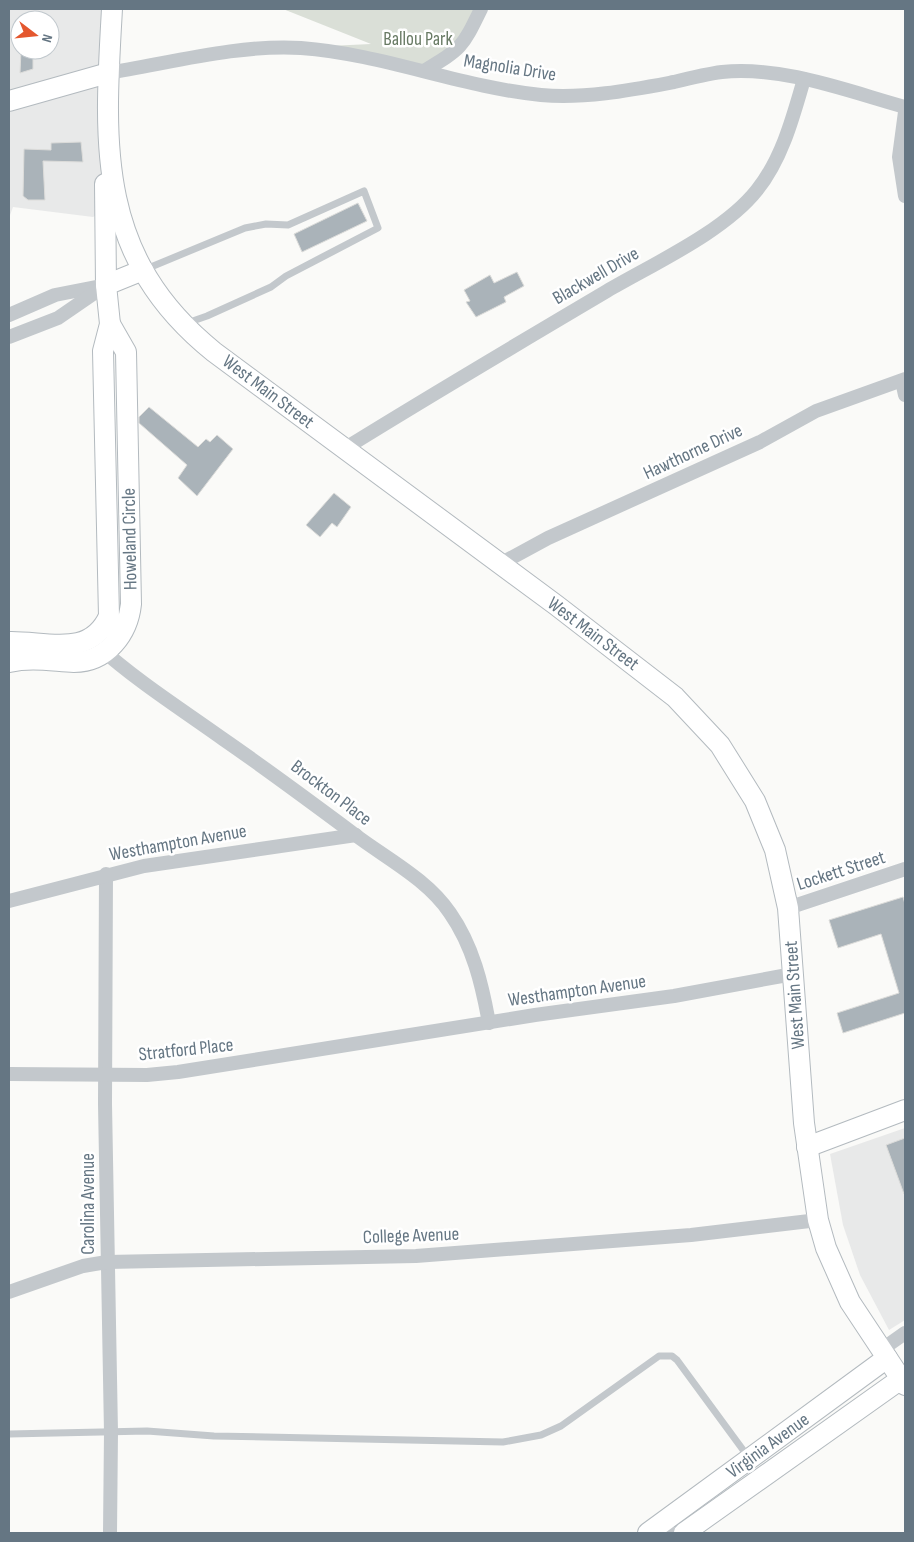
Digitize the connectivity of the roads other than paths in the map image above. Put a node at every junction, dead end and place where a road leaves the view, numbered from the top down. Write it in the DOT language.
graph roads {
  1 [pos="112,9"];
  2 [pos="481,9"];
  3 [pos="424,71"];
  4 [pos="108,74"];
  5 [pos="804,79"];
  6 [pos="9,101"];
  7 [pos="905,107"];
  8 [pos="905,112"];
  9 [pos="107,137"];
  10 [pos="905,196"];
  11 [pos="143,270"];
  12 [pos="106,285"];
  13 [pos="9,315"];
  14 [pos="110,324"];
  15 [pos="182,324"];
  16 [pos="9,337"];
  17 [pos="904,380"];
  18 [pos="905,396"];
  19 [pos="344,449"];
  20 [pos="128,476"];
  21 [pos="106,477"];
  22 [pos="500,564"];
  23 [pos="9,642"];
  24 [pos="97,646"];
  25 [pos="9,662"];
  26 [pos="356,835"];
  27 [pos="905,869"];
  28 [pos="106,874"];
  29 [pos="9,901"];
  30 [pos="788,908"];
  31 [pos="792,974"];
  32 [pos="489,1023"];
  33 [pos="366,1042"];
  34 [pos="9,1074"];
  35 [pos="106,1075"];
  36 [pos="905,1110"];
  37 [pos="807,1147"];
  38 [pos="818,1220"];
  39 [pos="107,1262"];
  40 [pos="9,1292"];
  41 [pos="905,1333"];
  42 [pos="884,1354"];
  43 [pos="903,1382"];
  44 [pos="111,1432"];
  45 [pos="9,1434"];
  46 [pos="750,1460"];
  47 [pos="683,1508"];
  48 [pos="660,1530"];
  49 [pos="694,1530"];
  50 [pos="110,1533"];
  1 -- 4 [label="main road, West Main Street"];
  2 -- 3 [label="street"];
  3 -- 4 [label="street, Magnolia Drive"];
  3 -- 5 [label="street, Magnolia Drive"];
  4 -- 6 [label="main road"];
  4 -- 9 [label="main road, West Main Street"];
  5 -- 7 [label="street, Magnolia Drive"];
  5 -- 19 [label="street, Blackwell Drive"];
  8 -- 10 [label="street"];
  9 -- 11 [label="main road, West Main Street"];
  9 -- 12 [label="main road, Howeland Circle"];
  11 -- 12 [label="main road"];
  11 -- 15 [label="main road, West Main Street"];
  11 -- 15 [label="lane"];
  12 -- 13 [label="street"];
  12 -- 14 [label="main road, Howeland Circle"];
  12 -- 16 [label="street"];
  14 -- 20 [label="main road, Howeland Circle"];
  14 -- 21 [label="main road, Howeland Circle"];
  15 -- 19 [label="main road, West Main Street"];
  17 -- 18 [label="street"];
  17 -- 22 [label="street, Hawthorne Drive"];
  19 -- 22 [label="main road, West Main Street"];
  20 -- 21 [label="main road"];
  20 -- 24 [label="main road, Howeland Circle"];
  21 -- 24 [label="main road, Howeland Circle"];
  22 -- 30 [label="main road, West Main Street"];
  23 -- 24 [label="main road"];
  24 -- 25 [label="main road, Howeland Circle"];
  24 -- 26 [label="street, Brockton Place"];
  26 -- 28 [label="street, Westhampton Avenue"];
  26 -- 32 [label="street, Brockton Place"];
  27 -- 30 [label="street, Lockett Street"];
  28 -- 29 [label="street, Westhampton Avenue"];
  28 -- 35 [label="street, Carolina Avenue"];
  30 -- 31 [label="main road, West Main Street"];
  31 -- 32 [label="street, Westhampton Avenue"];
  31 -- 37 [label="main road, West Main Street"];
  32 -- 33 [label="street, Westhampton Avenue"];
  33 -- 35 [label="street, Stratford Place"];
  34 -- 35 [label="street, Stratford Place"];
  35 -- 39 [label="street, Carolina Avenue"];
  36 -- 37 [label="main road"];
  37 -- 38 [label="main road, West Main Street"];
  38 -- 39 [label="street, College Avenue"];
  38 -- 42 [label="main road, West Main Street"];
  39 -- 40 [label="street, College Avenue"];
  39 -- 44 [label="street, Carolina Avenue"];
  41 -- 42 [label="street"];
  42 -- 43 [label="main road, West Main Street"];
  42 -- 46 [label="main road, Virginia Avenue"];
  43 -- 49 [label="main road, Virginia Avenue"];
  44 -- 45 [label="lane"];
  44 -- 46 [label="lane"];
  44 -- 50 [label="street, Carolina Avenue"];
  46 -- 47 [label="main road, Virginia Avenue"];
  47 -- 48 [label="main road, Virginia Avenue"];
  47 -- 49 [label="street"];
}
